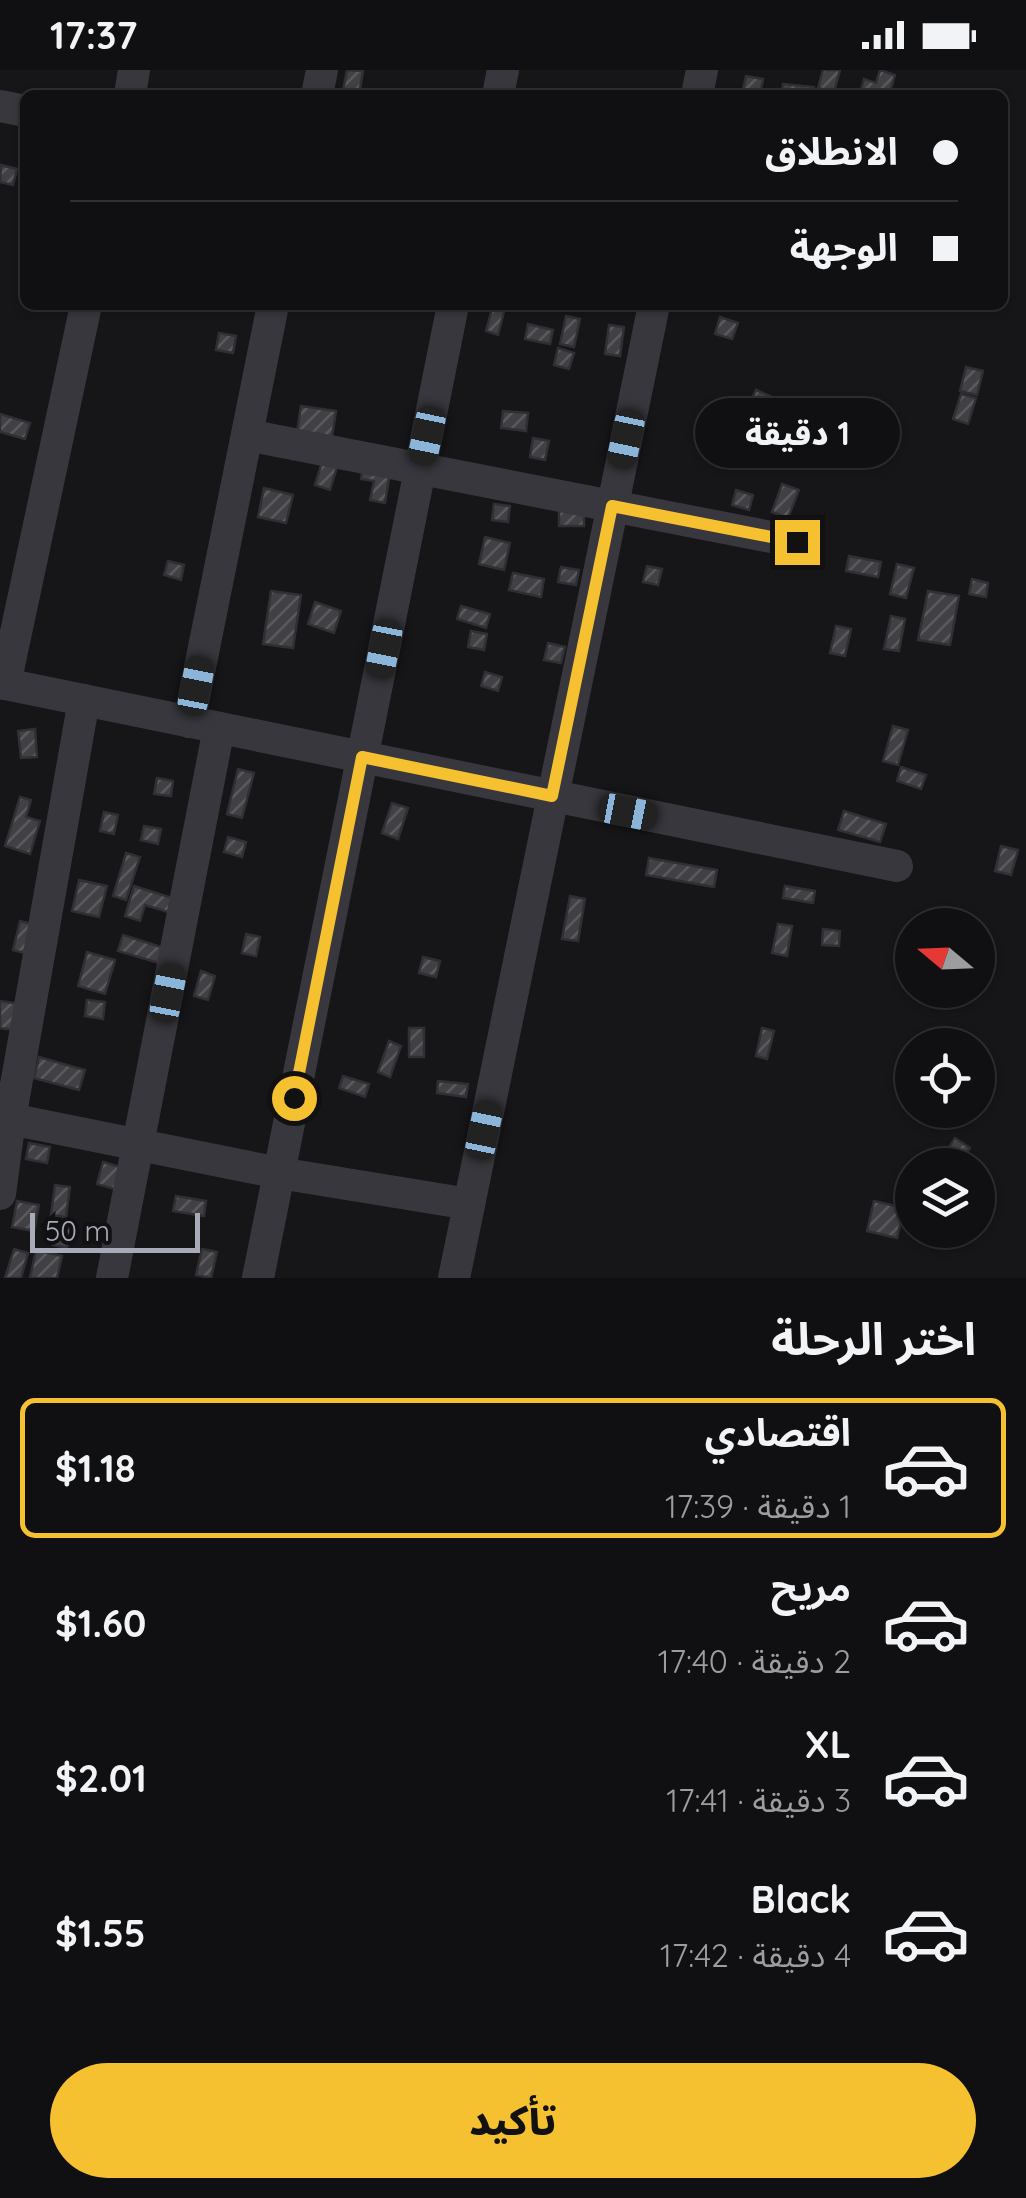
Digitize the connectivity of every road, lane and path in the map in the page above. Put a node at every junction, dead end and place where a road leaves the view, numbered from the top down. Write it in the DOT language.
graph roads {
  1 [pos="85,310"];
  2 [pos="272,310"];
  3 [pos="452,310"];
  4 [pos="653,310"];
  5 [pos="247,435"];
  6 [pos="420,468"];
  7 [pos="612,506"];
  8 [pos="797,542"];
  9 [pos="2,684"];
  10 [pos="84,700"];
  11 [pos="204,725"];
  12 [pos="362,757"];
  13 [pos="552,796"];
  14 [pos="896,866"];
  15 [pos="5,1118"];
  16 [pos="138,1144"];
  17 [pos="279,1173"];
  18 [pos="0,1194"];
  19 [pos="469,1204"];
  20 [pos="112,1278"];
  21 [pos="258,1278"];
  22 [pos="454,1278"];
  1 -- 9 [label="street"];
  2 -- 5 [label="street"];
  3 -- 6 [label="street"];
  4 -- 7 [label="street"];
  5 -- 6 [label="street"];
  5 -- 11 [label="street"];
  6 -- 7 [label="street"];
  6 -- 12 [label="street"];
  7 -- 8 [label="street"];
  7 -- 13 [label="street"];
  9 -- 10 [label="street"];
  10 -- 11 [label="street"];
  10 -- 15 [label="street"];
  11 -- 12 [label="street"];
  11 -- 16 [label="street"];
  12 -- 13 [label="street"];
  12 -- 17 [label="street"];
  13 -- 14 [label="street"];
  13 -- 19 [label="street"];
  15 -- 16 [label="street"];
  15 -- 18 [label="street"];
  16 -- 17 [label="street"];
  16 -- 20 [label="street"];
  17 -- 19 [label="street"];
  17 -- 21 [label="street"];
  19 -- 22 [label="street"];
}
